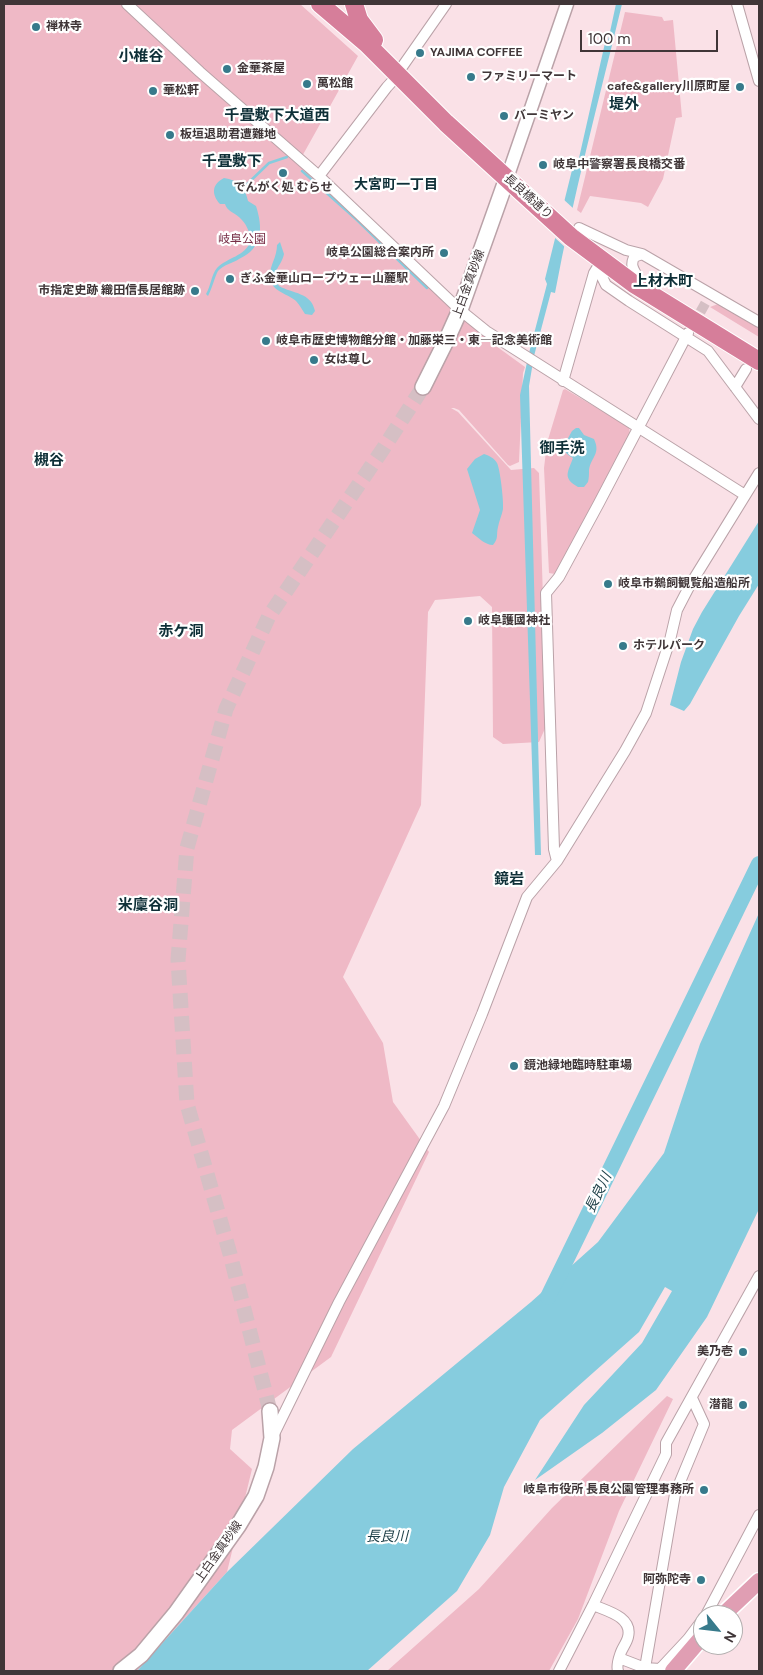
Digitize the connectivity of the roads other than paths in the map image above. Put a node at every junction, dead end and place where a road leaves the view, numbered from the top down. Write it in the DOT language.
graph roads {
  1 [pos="127,4"];
  2 [pos="320,4"];
  3 [pos="354,4"];
  4 [pos="446,4"];
  5 [pos="568,4"];
  6 [pos="737,4"];
  7 [pos="400,71"];
  8 [pos="759,80"];
  9 [pos="509,173"];
  10 [pos="319,176"];
  11 [pos="575,229"];
  12 [pos="642,254"];
  13 [pos="606,263"];
  14 [pos="636,274"];
  15 [pos="460,310"];
  16 [pos="759,322"];
  17 [pos="686,335"];
  18 [pos="759,352"];
  19 [pos="753,365"];
  20 [pos="561,380"];
  21 [pos="423,387"];
  22 [pos="735,387"];
  23 [pos="759,419"];
  24 [pos="638,427"];
  25 [pos="759,473"];
  26 [pos="746,495"];
  27 [pos="557,861"];
  28 [pos="759,1276"];
  29 [pos="692,1398"];
  30 [pos="270,1411"];
  31 [pos="272,1438"];
  32 [pos="759,1515"];
  33 [pos="759,1581"];
  34 [pos="593,1605"];
  35 [pos="711,1605"];
  36 [pos="734,1605"];
  37 [pos="693,1632"];
  38 [pos="693,1648"];
  39 [pos="619,1658"];
  40 [pos="645,1668"];
  41 [pos="122,1671"];
  42 [pos="558,1671"];
  43 [pos="618,1671"];
  44 [pos="673,1671"];
  1 -- 10 [label="street"];
  2 -- 7 [label="highway, 長良橋通り"];
  3 -- 7 [label="highway, 長良橋通り"];
  4 -- 7 [label="street"];
  5 -- 9 [label="street"];
  6 -- 8 [label="street"];
  7 -- 9 [label="highway, 長良橋通り"];
  7 -- 10 [label="street"];
  9 -- 11 [label="highway, 長良橋通り"];
  9 -- 15 [label="main road, 上白金真砂線"];
  10 -- 15 [label="street"];
  11 -- 12 [label="street"];
  11 -- 13 [label="highway, 長良橋通り"];
  11 -- 14 [label="highway, 長良橋通り"];
  12 -- 14 [label="street"];
  12 -- 16 [label="street"];
  13 -- 17 [label="street"];
  13 -- 19 [label="highway, 長良橋通り"];
  13 -- 20 [label="street"];
  14 -- 18 [label="highway, 長良橋通り"];
  15 -- 20 [label="street"];
  15 -- 21 [label="main road, 上白金真砂線"];
  17 -- 22 [label="street"];
  17 -- 24 [label="street"];
  19 -- 22 [label="street"];
  20 -- 24 [label="street"];
  22 -- 23 [label="street"];
  24 -- 26 [label="street"];
  24 -- 27 [label="street"];
  25 -- 26 [label="street"];
  26 -- 27 [label="street"];
  27 -- 31 [label="street"];
  28 -- 29 [label="street"];
  29 -- 34 [label="street"];
  29 -- 40 [label="street"];
  30 -- 31 [label="main road, 上白金真砂線"];
  31 -- 41 [label="main road, 上白金真砂線"];
  32 -- 35 [label="street"];
  33 -- 36 [label="main road"];
  34 -- 39 [label="street"];
  34 -- 42 [label="street"];
  37 -- 40 [label="street"];
  38 -- 44 [label="main road"];
  39 -- 40 [label="street"];
  39 -- 43 [label="street"];
}
